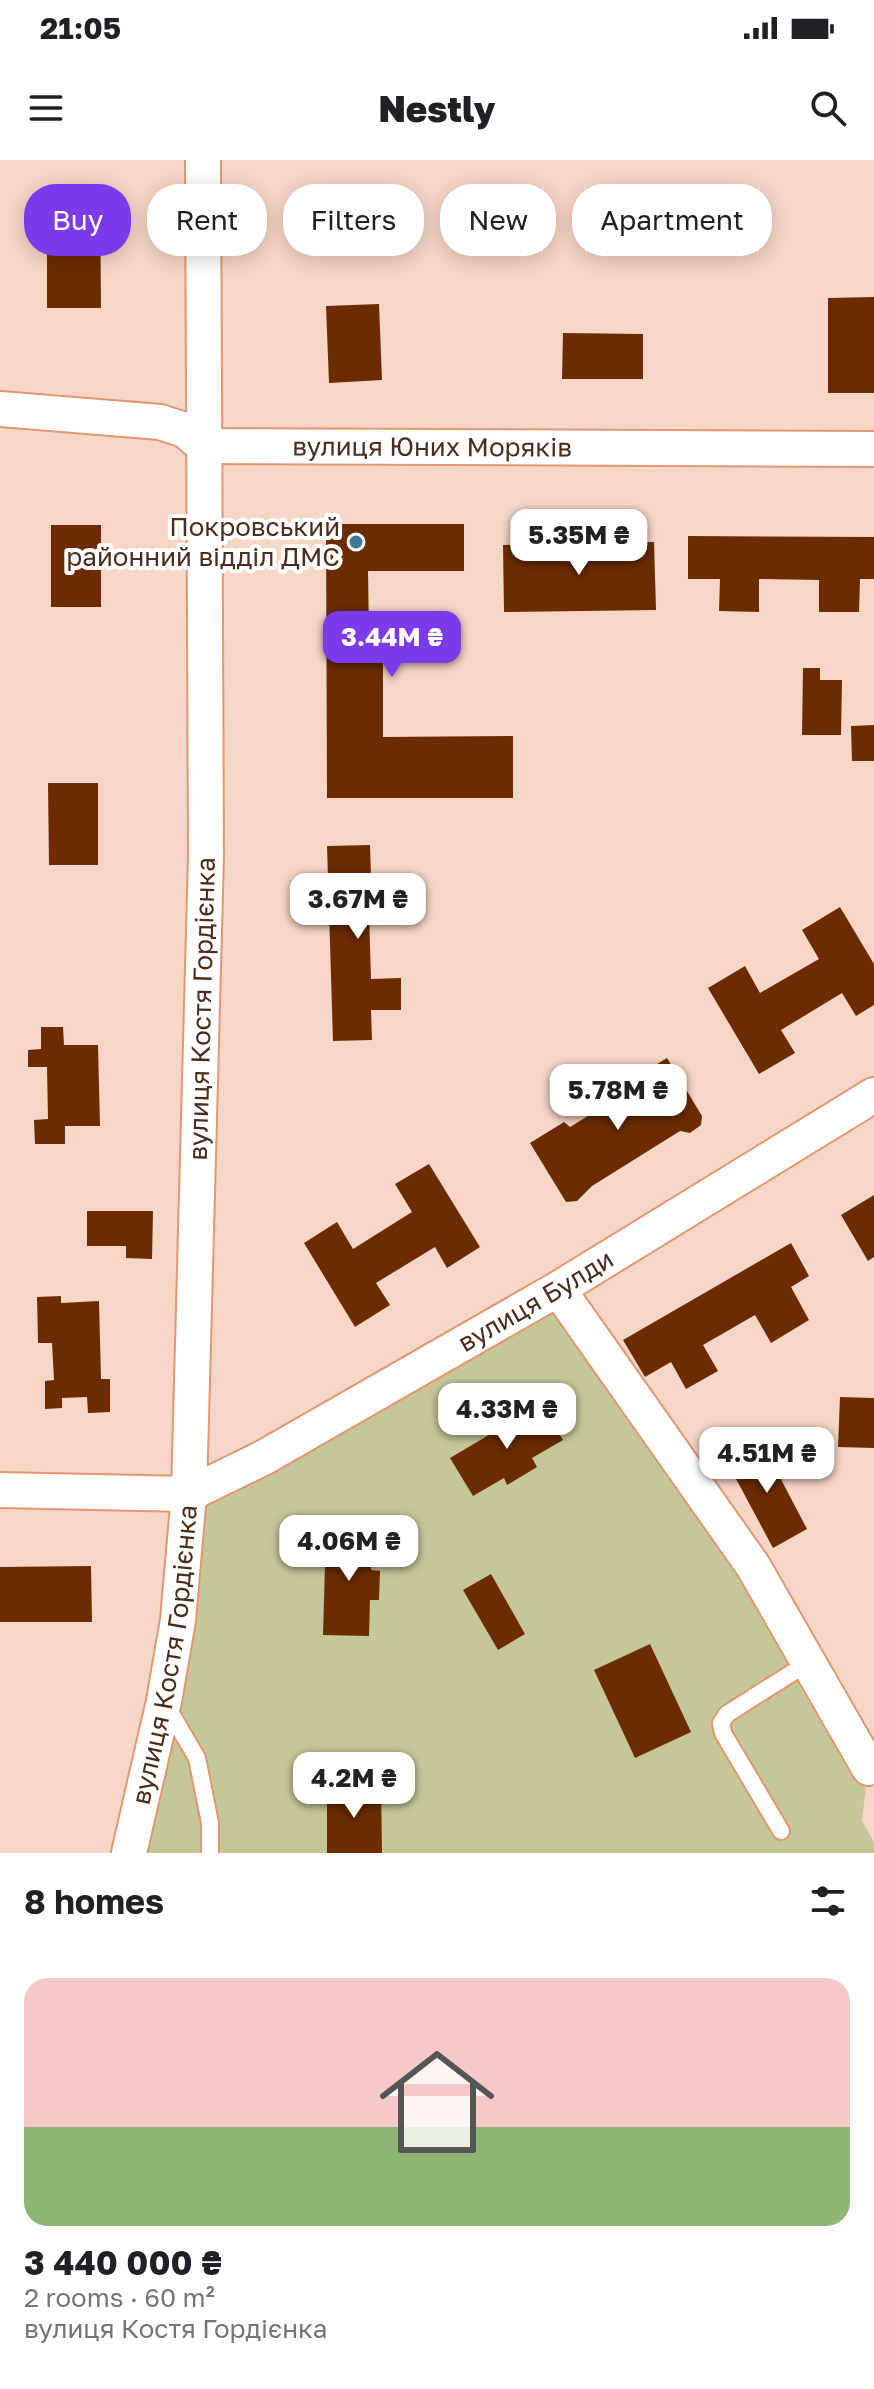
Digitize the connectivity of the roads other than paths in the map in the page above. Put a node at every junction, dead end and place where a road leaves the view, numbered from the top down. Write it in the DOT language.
graph roads {
  1 [pos="203,160"];
  2 [pos="0,409"];
  3 [pos="203,446"];
  4 [pos="874,449"];
  5 [pos="874,1095"];
  6 [pos="558,1289"];
  7 [pos="0,1490"];
  8 [pos="189,1494"];
  9 [pos="806,1664"];
  10 [pos="164,1701"];
  11 [pos="869,1768"];
  12 [pos="781,1831"];
  13 [pos="129,1853"];
  14 [pos="210,1853"];
  1 -- 3 [label="street, вулиця Костя Гордієнка"];
  2 -- 3 [label="street"];
  3 -- 4 [label="street, вулиця Юних Моряків"];
  3 -- 8 [label="street, вулиця Костя Гордієнка"];
  5 -- 6 [label="street, вулиця Булди"];
  6 -- 8 [label="street, вулиця Булди"];
  6 -- 9 [label="street"];
  7 -- 8 [label="street"];
  8 -- 10 [label="street, вулиця Костя Гордієнка"];
  9 -- 11 [label="street"];
  9 -- 12 [label="lane"];
  10 -- 13 [label="street, вулиця Костя Гордієнка"];
  10 -- 14 [label="lane"];
}
